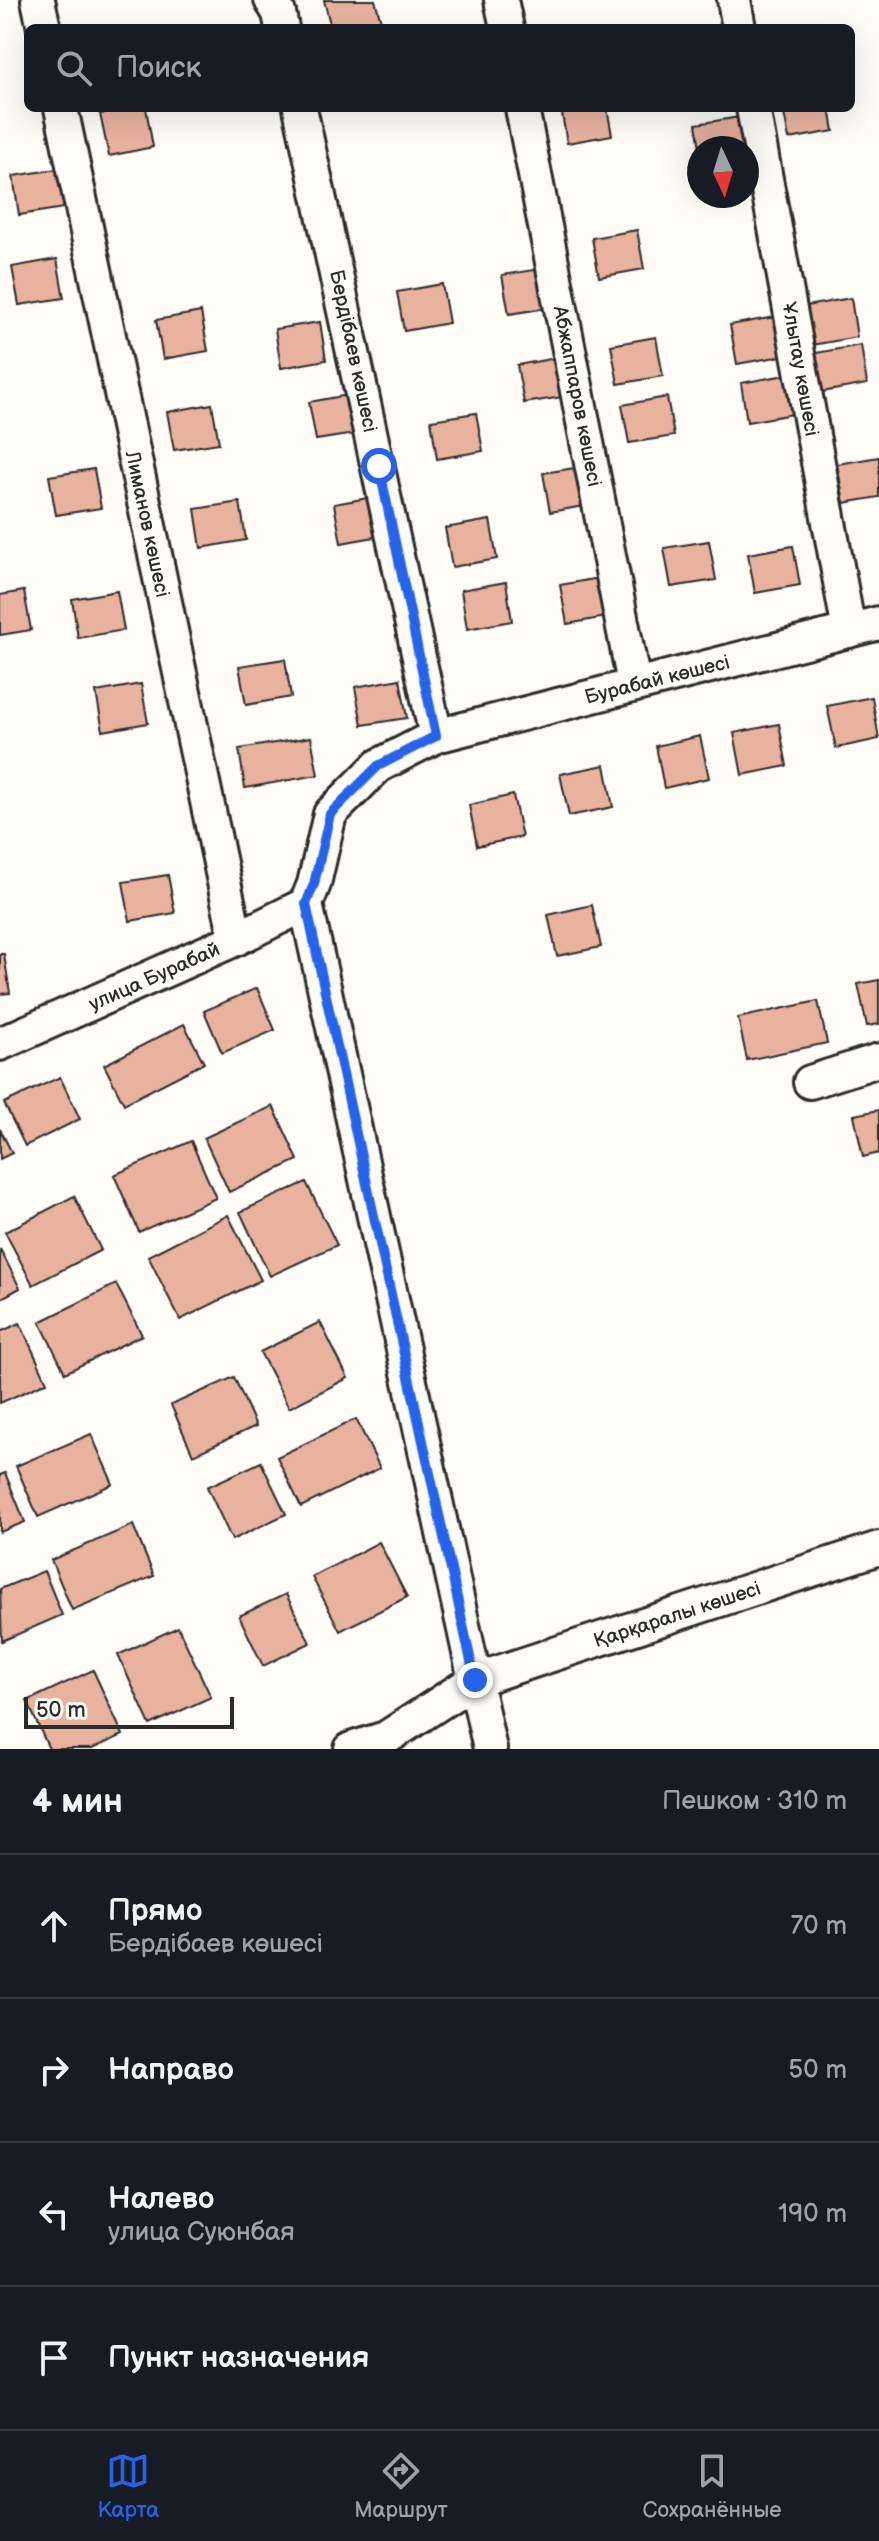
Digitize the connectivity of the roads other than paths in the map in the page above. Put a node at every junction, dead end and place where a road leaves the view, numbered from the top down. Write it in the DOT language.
graph roads {
  1 [pos="38,0"];
  2 [pos="271,0"];
  3 [pos="501,0"];
  4 [pos="734,0"];
  5 [pos="43,24"];
  6 [pos="281,24"];
  7 [pos="506,24"];
  8 [pos="738,24"];
  9 [pos="62,112"];
  10 [pos="301,112"];
  11 [pos="523,112"];
  12 [pos="754,112"];
  13 [pos="864,627"];
  14 [pos="634,684"];
  15 [pos="436,736"];
  16 [pos="306,904"];
  17 [pos="236,939"];
  18 [pos="0,1044"];
  19 [pos="879,1060"];
  20 [pos="810,1082"];
  21 [pos="879,1548"];
  22 [pos="475,1680"];
  23 [pos="351,1749"];
  24 [pos="490,1749"];
  1 -- 5 [label="street"];
  2 -- 6 [label="street"];
  3 -- 7 [label="street"];
  4 -- 8 [label="street"];
  9 -- 17 [label="street, Лиманов көшесі"];
  10 -- 15 [label="street, Бердібаев көшесі"];
  11 -- 14 [label="street, Абжаппаров көшесі"];
  12 -- 13 [label="street, Ұлытау көшесі"];
  13 -- 14 [label="street, Бурабай көшесі"];
  14 -- 15 [label="street, Бурабай көшесі"];
  15 -- 16 [label="street, Бурабай көшесі"];
  16 -- 17 [label="street, улица Бурабай"];
  16 -- 22 [label="street"];
  17 -- 18 [label="street, улица Бурабай"];
  19 -- 20 [label="street"];
  21 -- 22 [label="street, Қарқаралы көшесі"];
  22 -- 23 [label="street, Қарқаралы көшесі"];
  22 -- 24 [label="street"];
}
